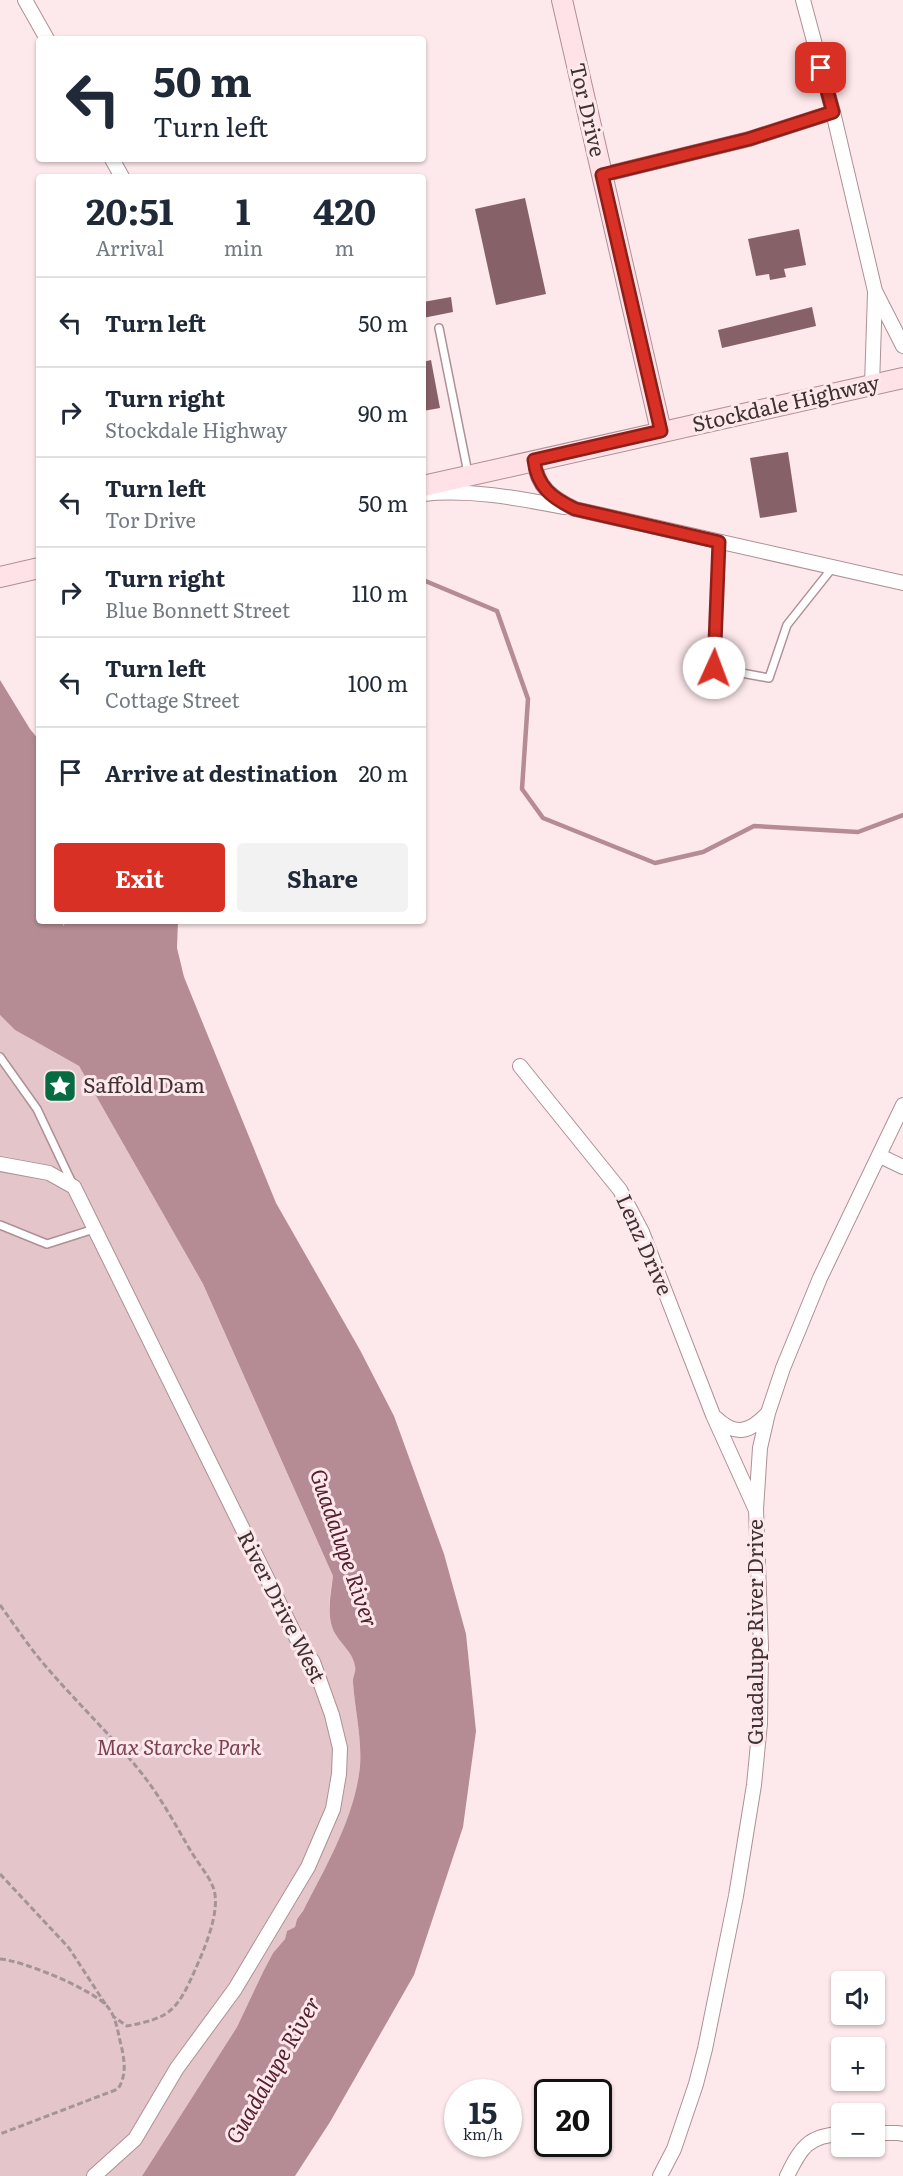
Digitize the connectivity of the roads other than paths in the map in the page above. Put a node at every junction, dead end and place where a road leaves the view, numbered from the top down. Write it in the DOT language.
graph roads {
  1 [pos="25,0"];
  2 [pos="562,0"];
  3 [pos="803,0"];
  4 [pos="45,36"];
  5 [pos="833,112"];
  6 [pos="602,175"];
  7 [pos="875,291"];
  8 [pos="440,328"];
  9 [pos="903,346"];
  10 [pos="903,378"];
  11 [pos="872,385"];
  12 [pos="661,431"];
  13 [pos="534,460"];
  14 [pos="468,476"];
  15 [pos="426,485"];
  16 [pos="426,494"];
  17 [pos="575,509"];
  18 [pos="719,542"];
  19 [pos="833,567"];
  20 [pos="36,569"];
  21 [pos="0,577"];
  22 [pos="903,583"];
  23 [pos="0,1057"];
  24 [pos="520,1066"];
  25 [pos="903,1106"];
  26 [pos="880,1156"];
  27 [pos="0,1164"];
  28 [pos="903,1167"];
  29 [pos="74,1187"];
  30 [pos="0,1225"];
  31 [pos="94,1229"];
  32 [pos="768,1413"];
  33 [pos="713,1414"];
  34 [pos="756,1509"];
  35 [pos="885,2133"];
  36 [pos="903,2134"];
  37 [pos="831,2136"];
  38 [pos="94,2176"];
  39 [pos="660,2176"];
  40 [pos="787,2176"];
  1 -- 4 [label="street"];
  2 -- 6 [label="main road, Tor Drive"];
  3 -- 5 [label="street"];
  5 -- 6 [label="street"];
  5 -- 7 [label="street"];
  6 -- 12 [label="main road, Tor Drive"];
  7 -- 9 [label="street"];
  7 -- 11 [label="street"];
  8 -- 14 [label="lane"];
  10 -- 11 [label="main road, Stockdale Highway"];
  11 -- 12 [label="main road, Stockdale Highway"];
  12 -- 13 [label="main road, Stockdale Highway"];
  13 -- 14 [label="main road, Stockdale Highway"];
  13 -- 17 [label="street"];
  14 -- 15 [label="main road, Stockdale Highway"];
  16 -- 17 [label="street"];
  17 -- 18 [label="street"];
  18 -- 19 [label="street"];
  18 -- 19 [label="lane"];
  19 -- 22 [label="street"];
  20 -- 21 [label="main road"];
  23 -- 29 [label="lane"];
  24 -- 33 [label="street, Lenz Drive"];
  25 -- 26 [label="street, Guadalupe River Drive"];
  26 -- 28 [label="street"];
  26 -- 32 [label="street, Guadalupe River Drive"];
  27 -- 29 [label="street"];
  29 -- 31 [label="street, River Drive West"];
  30 -- 31 [label="lane"];
  31 -- 38 [label="street, River Drive West"];
  32 -- 33 [label="street"];
  32 -- 34 [label="street, Guadalupe River Drive"];
  33 -- 34 [label="street, Lenz Drive"];
  34 -- 39 [label="street, Guadalupe River Drive"];
  35 -- 36 [label="street"];
  37 -- 40 [label="street"];
}
